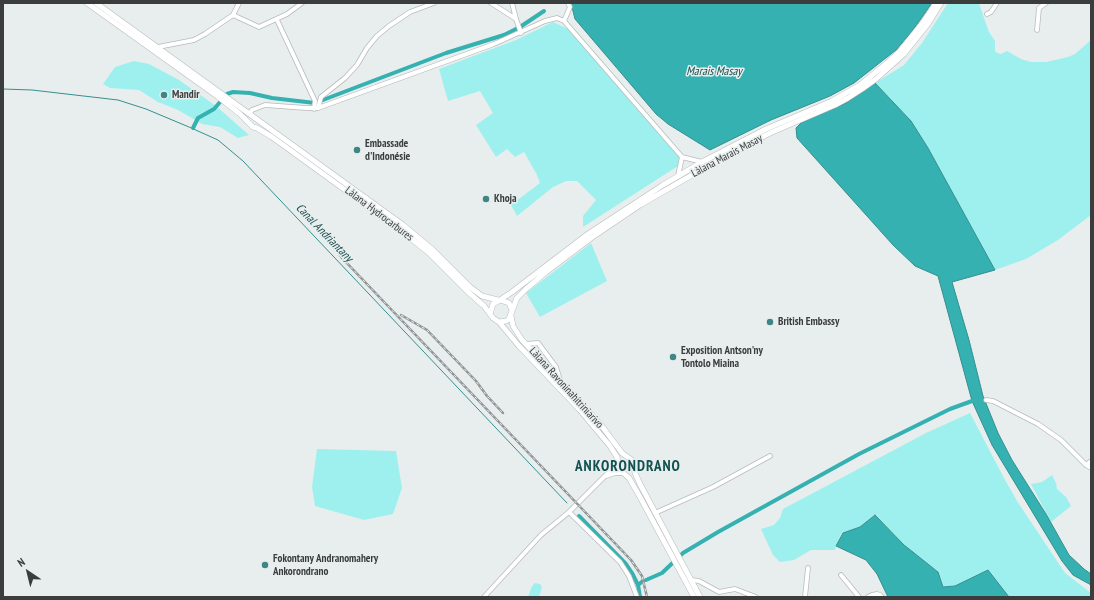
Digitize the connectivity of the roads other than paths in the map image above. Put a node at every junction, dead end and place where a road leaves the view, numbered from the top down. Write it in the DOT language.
graph roads {
  1 [pos="87,3"];
  2 [pos="96,3"];
  3 [pos="239,3"];
  4 [pos="302,3"];
  5 [pos="434,3"];
  6 [pos="491,3"];
  7 [pos="512,3"];
  8 [pos="568,3"];
  9 [pos="936,3"];
  10 [pos="941,3"];
  11 [pos="997,3"];
  12 [pos="1046,3"];
  13 [pos="987,14"];
  14 [pos="233,15"];
  15 [pos="276,20"];
  16 [pos="516,21"];
  17 [pos="564,21"];
  18 [pos="1037,30"];
  19 [pos="521,31"];
  20 [pos="158,47"];
  21 [pos="218,95"];
  22 [pos="226,100"];
  23 [pos="316,106"];
  24 [pos="817,110"];
  25 [pos="249,114"];
  26 [pos="258,123"];
  27 [pos="682,157"];
  28 [pos="702,162"];
  29 [pos="678,176"];
  30 [pos="499,300"];
  31 [pos="511,313"];
  32 [pos="490,314"];
  33 [pos="499,322"];
  34 [pos="526,344"];
  35 [pos="561,382"];
  36 [pos="986,400"];
  37 [pos="770,456"];
  38 [pos="628,458"];
  39 [pos="1091,461"];
  40 [pos="618,463"];
  41 [pos="1086,465"];
  42 [pos="1091,468"];
  43 [pos="634,469"];
  44 [pos="623,473"];
  45 [pos="604,477"];
  46 [pos="568,512"];
  47 [pos="655,513"];
  48 [pos="676,559"];
  49 [pos="808,568"];
  50 [pos="842,575"];
  51 [pos="691,580"];
  52 [pos="484,597"];
  53 [pos="637,597"];
  54 [pos="694,597"];
  55 [pos="700,597"];
  56 [pos="756,597"];
  57 [pos="805,597"];
  58 [pos="859,597"];
  59 [pos="868,597"];
  60 [pos="882,597"];
  1 -- 21 [label="main road"];
  2 -- 20 [label="main road"];
  3 -- 14 [label="street"];
  4 -- 15 [label="street"];
  5 -- 23 [label="street"];
  6 -- 16 [label="street"];
  7 -- 16 [label="street"];
  8 -- 17 [label="street"];
  9 -- 24 [label="main road, Làlana Marais Masay"];
  10 -- 24 [label="main road, Làlana Marais Masay"];
  11 -- 13 [label="street"];
  12 -- 18 [label="street"];
  14 -- 15 [label="street"];
  14 -- 20 [label="street"];
  15 -- 23 [label="street"];
  16 -- 19 [label="street"];
  17 -- 19 [label="street"];
  17 -- 27 [label="street"];
  19 -- 23 [label="street"];
  20 -- 21 [label="main road"];
  21 -- 22 [label="main road"];
  22 -- 25 [label="main road, Làlana Hydrocarbures"];
  22 -- 26 [label="main road"];
  23 -- 25 [label="street"];
  24 -- 28 [label="main road, Làlana Marais Masay"];
  24 -- 31 [label="main road, Làlana Marais Masay"];
  25 -- 26 [label="main road, Làlana Hydrocarbures"];
  26 -- 30 [label="main road, Làlana Hydrocarbures"];
  26 -- 32 [label="main road, Làlana Hydrocarbures"];
  27 -- 28 [label="street"];
  27 -- 29 [label="street"];
  28 -- 29 [label="main road, Làlana Marais Masay"];
  29 -- 30 [label="main road, Làlana Marais Masay"];
  30 -- 31 [label="main road"];
  30 -- 32 [label="main road"];
  31 -- 33 [label="main road"];
  31 -- 34 [label="main road, Làlana Ravoninahitriniarivo"];
  32 -- 33 [label="main road"];
  33 -- 40 [label="main road, Làlana Ravoninahitriniarivo"];
  34 -- 35 [label="main road, Làlana Ravoninahitriniarivo"];
  34 -- 35 [label="street"];
  35 -- 38 [label="main road, Làlana Ravoninahitriniarivo"];
  36 -- 41 [label="street"];
  37 -- 47 [label="street"];
  38 -- 40 [label="main road"];
  38 -- 43 [label="main road, Làlana Ravoninahitriniarivo"];
  39 -- 41 [label="street"];
  40 -- 44 [label="main road, Làlana Ravoninahitriniarivo"];
  40 -- 45 [label="street"];
  41 -- 42 [label="street"];
  43 -- 44 [label="main road"];
  43 -- 47 [label="main road, Làlana Ravoninahitriniarivo"];
  44 -- 45 [label="street"];
  44 -- 48 [label="main road, Làlana Ravoninahitriniarivo"];
  45 -- 46 [label="street"];
  46 -- 52 [label="street"];
  46 -- 53 [label="street"];
  47 -- 48 [label="main road, Làlana Ravoninahitriniarivo"];
  48 -- 51 [label="main road"];
  48 -- 54 [label="main road, Làlana Ravoninahitriniarivo"];
  49 -- 57 [label="street"];
  50 -- 58 [label="street"];
  51 -- 55 [label="main road"];
  51 -- 56 [label="street"];
  59 -- 60 [label="street"];
}
